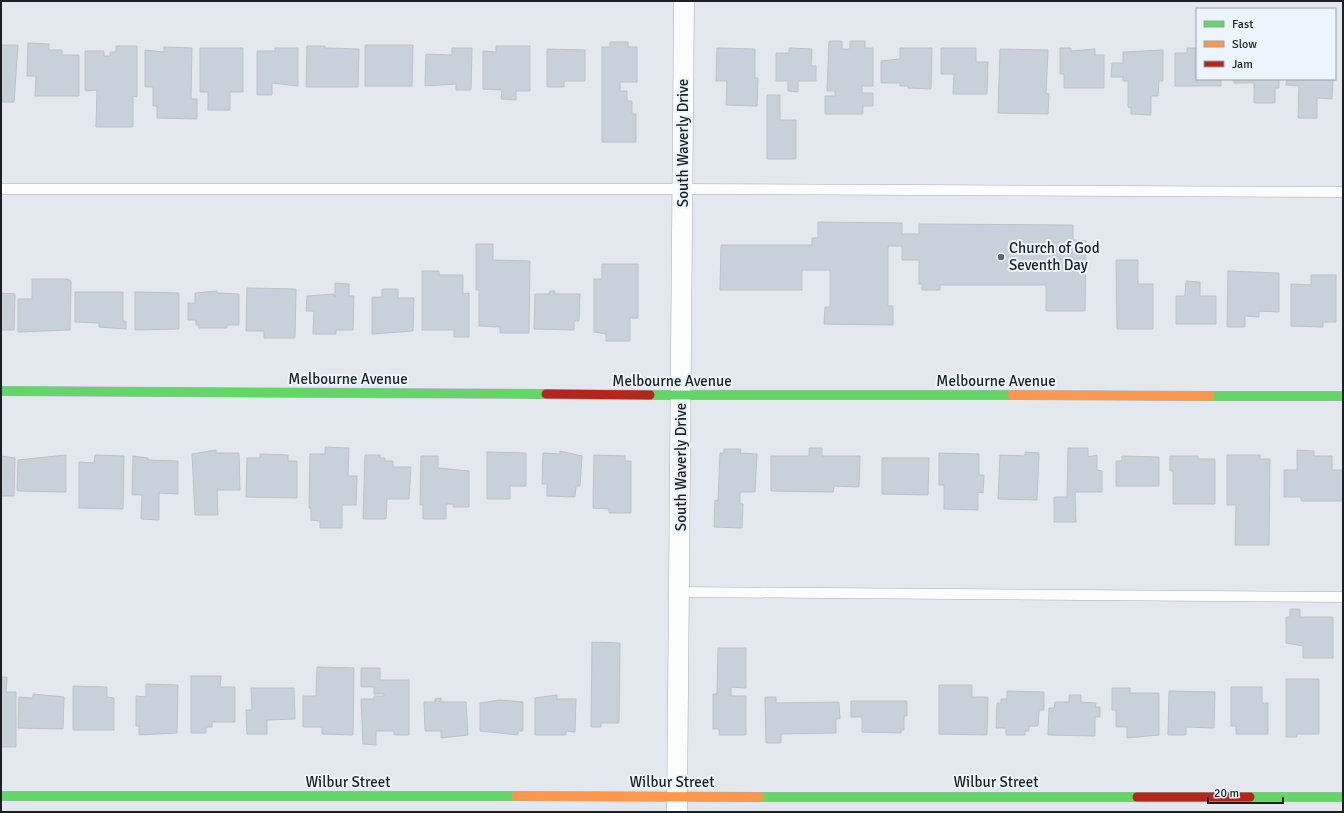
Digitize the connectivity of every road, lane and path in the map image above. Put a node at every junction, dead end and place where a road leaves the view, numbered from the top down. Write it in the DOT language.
graph roads {
  1 [pos="684,1"];
  2 [pos="1,189"];
  3 [pos="683,189"];
  4 [pos="1343,192"];
  5 [pos="1,392"];
  6 [pos="682,395"];
  7 [pos="1343,396"];
  8 [pos="680,592"];
  9 [pos="1343,597"];
  10 [pos="1,796"];
  11 [pos="1343,797"];
  12 [pos="677,804"];
  1 -- 3 [label="street, South Waverly Drive"];
  2 -- 3 [label="lane"];
  3 -- 4 [label="lane"];
  3 -- 6 [label="street, South Waverly Drive"];
  5 -- 6 [label="street, Melbourne Avenue"];
  6 -- 7 [label="street, Melbourne Avenue"];
  6 -- 8 [label="street, South Waverly Drive"];
  8 -- 9 [label="lane"];
  8 -- 12 [label="street, South Waverly Drive"];
  10 -- 12 [label="street, Wilbur Street"];
  11 -- 12 [label="street, Wilbur Street"];
}
